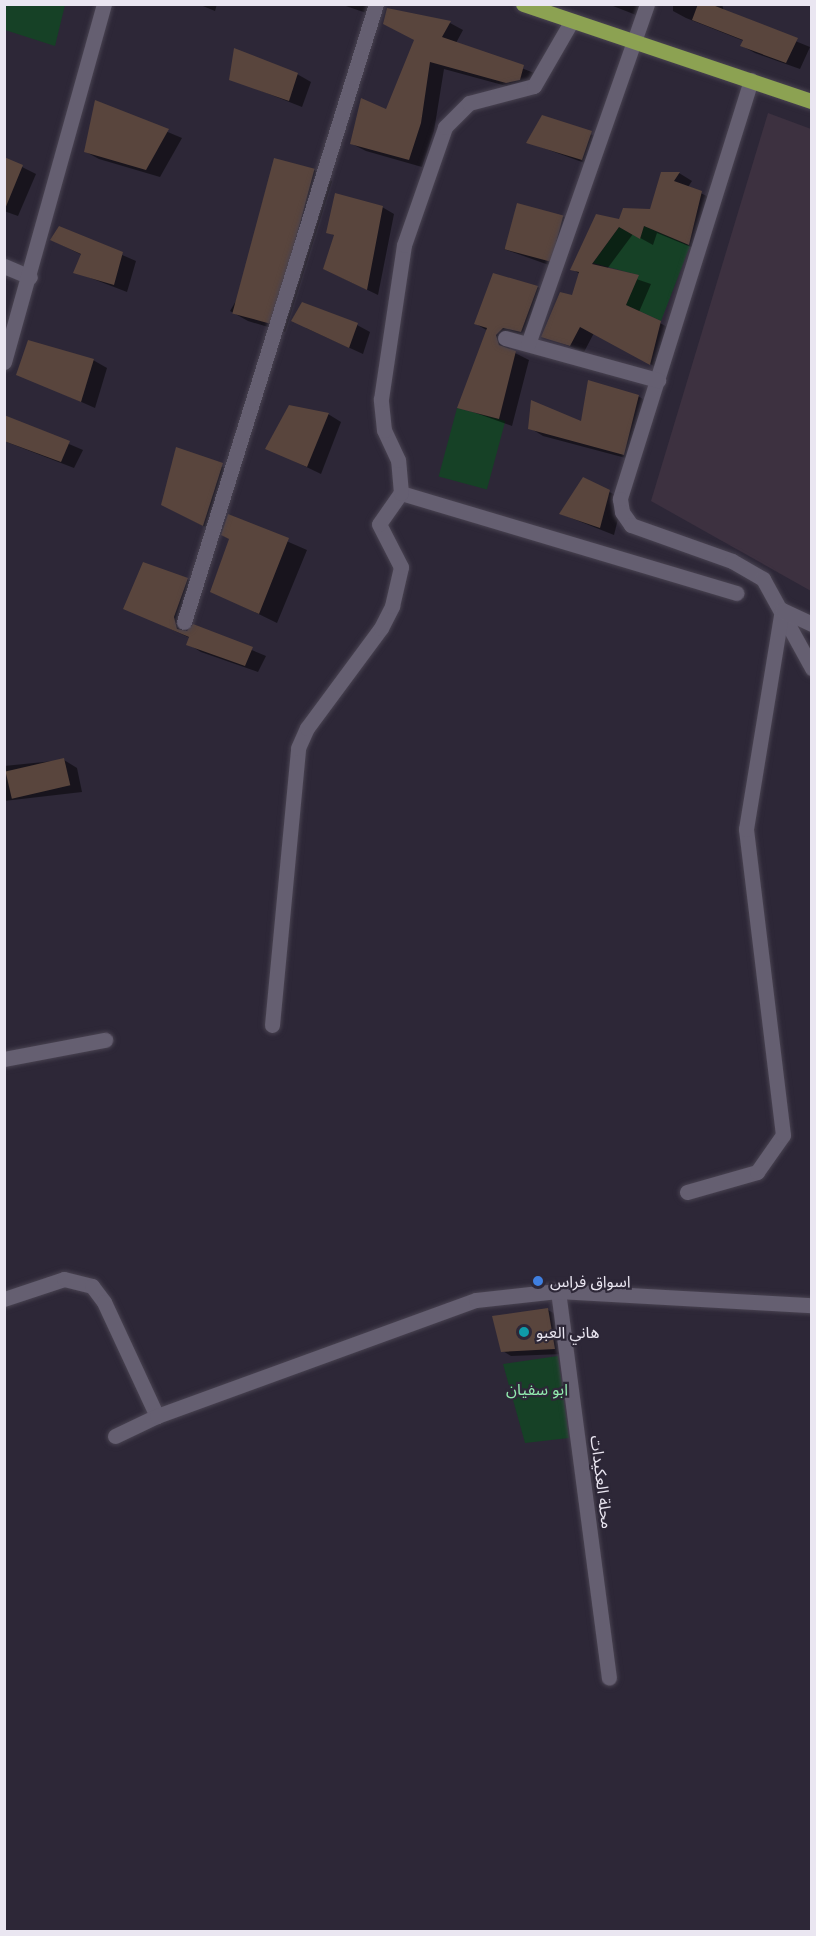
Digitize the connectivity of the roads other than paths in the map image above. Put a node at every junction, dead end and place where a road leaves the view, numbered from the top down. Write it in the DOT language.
graph roads {
  1 [pos="104,4"];
  2 [pos="376,4"];
  3 [pos="523,4"];
  4 [pos="647,4"];
  5 [pos="571,22"];
  6 [pos="636,40"];
  7 [pos="751,80"];
  8 [pos="812,101"];
  9 [pos="4,266"];
  10 [pos="30,277"];
  11 [pos="505,338"];
  12 [pos="528,344"];
  13 [pos="4,362"];
  14 [pos="658,380"];
  15 [pos="401,493"];
  16 [pos="736,593"];
  17 [pos="782,610"];
  18 [pos="184,622"];
  19 [pos="812,624"];
  20 [pos="812,668"];
  21 [pos="272,1025"];
  22 [pos="105,1040"];
  23 [pos="4,1059"];
  24 [pos="687,1192"];
  25 [pos="558,1291"];
  26 [pos="4,1299"];
  27 [pos="812,1305"];
  28 [pos="157,1416"];
  29 [pos="115,1436"];
  30 [pos="609,1678"];
  1 -- 10 [label="street"];
  2 -- 18 [label="street"];
  3 -- 5 [label="main road"];
  4 -- 6 [label="street"];
  5 -- 6 [label="main road"];
  5 -- 15 [label="street"];
  6 -- 7 [label="main road"];
  6 -- 12 [label="street"];
  7 -- 8 [label="main road"];
  7 -- 14 [label="street"];
  9 -- 10 [label="street"];
  10 -- 13 [label="street"];
  11 -- 12 [label="street"];
  12 -- 14 [label="street"];
  14 -- 17 [label="street"];
  15 -- 16 [label="street"];
  15 -- 21 [label="street"];
  17 -- 19 [label="street"];
  17 -- 20 [label="street"];
  17 -- 24 [label="street"];
  22 -- 23 [label="street"];
  25 -- 27 [label="street"];
  25 -- 28 [label="street"];
  25 -- 30 [label="street, محلة العكيدات"];
  26 -- 28 [label="street"];
  28 -- 29 [label="street"];
}
